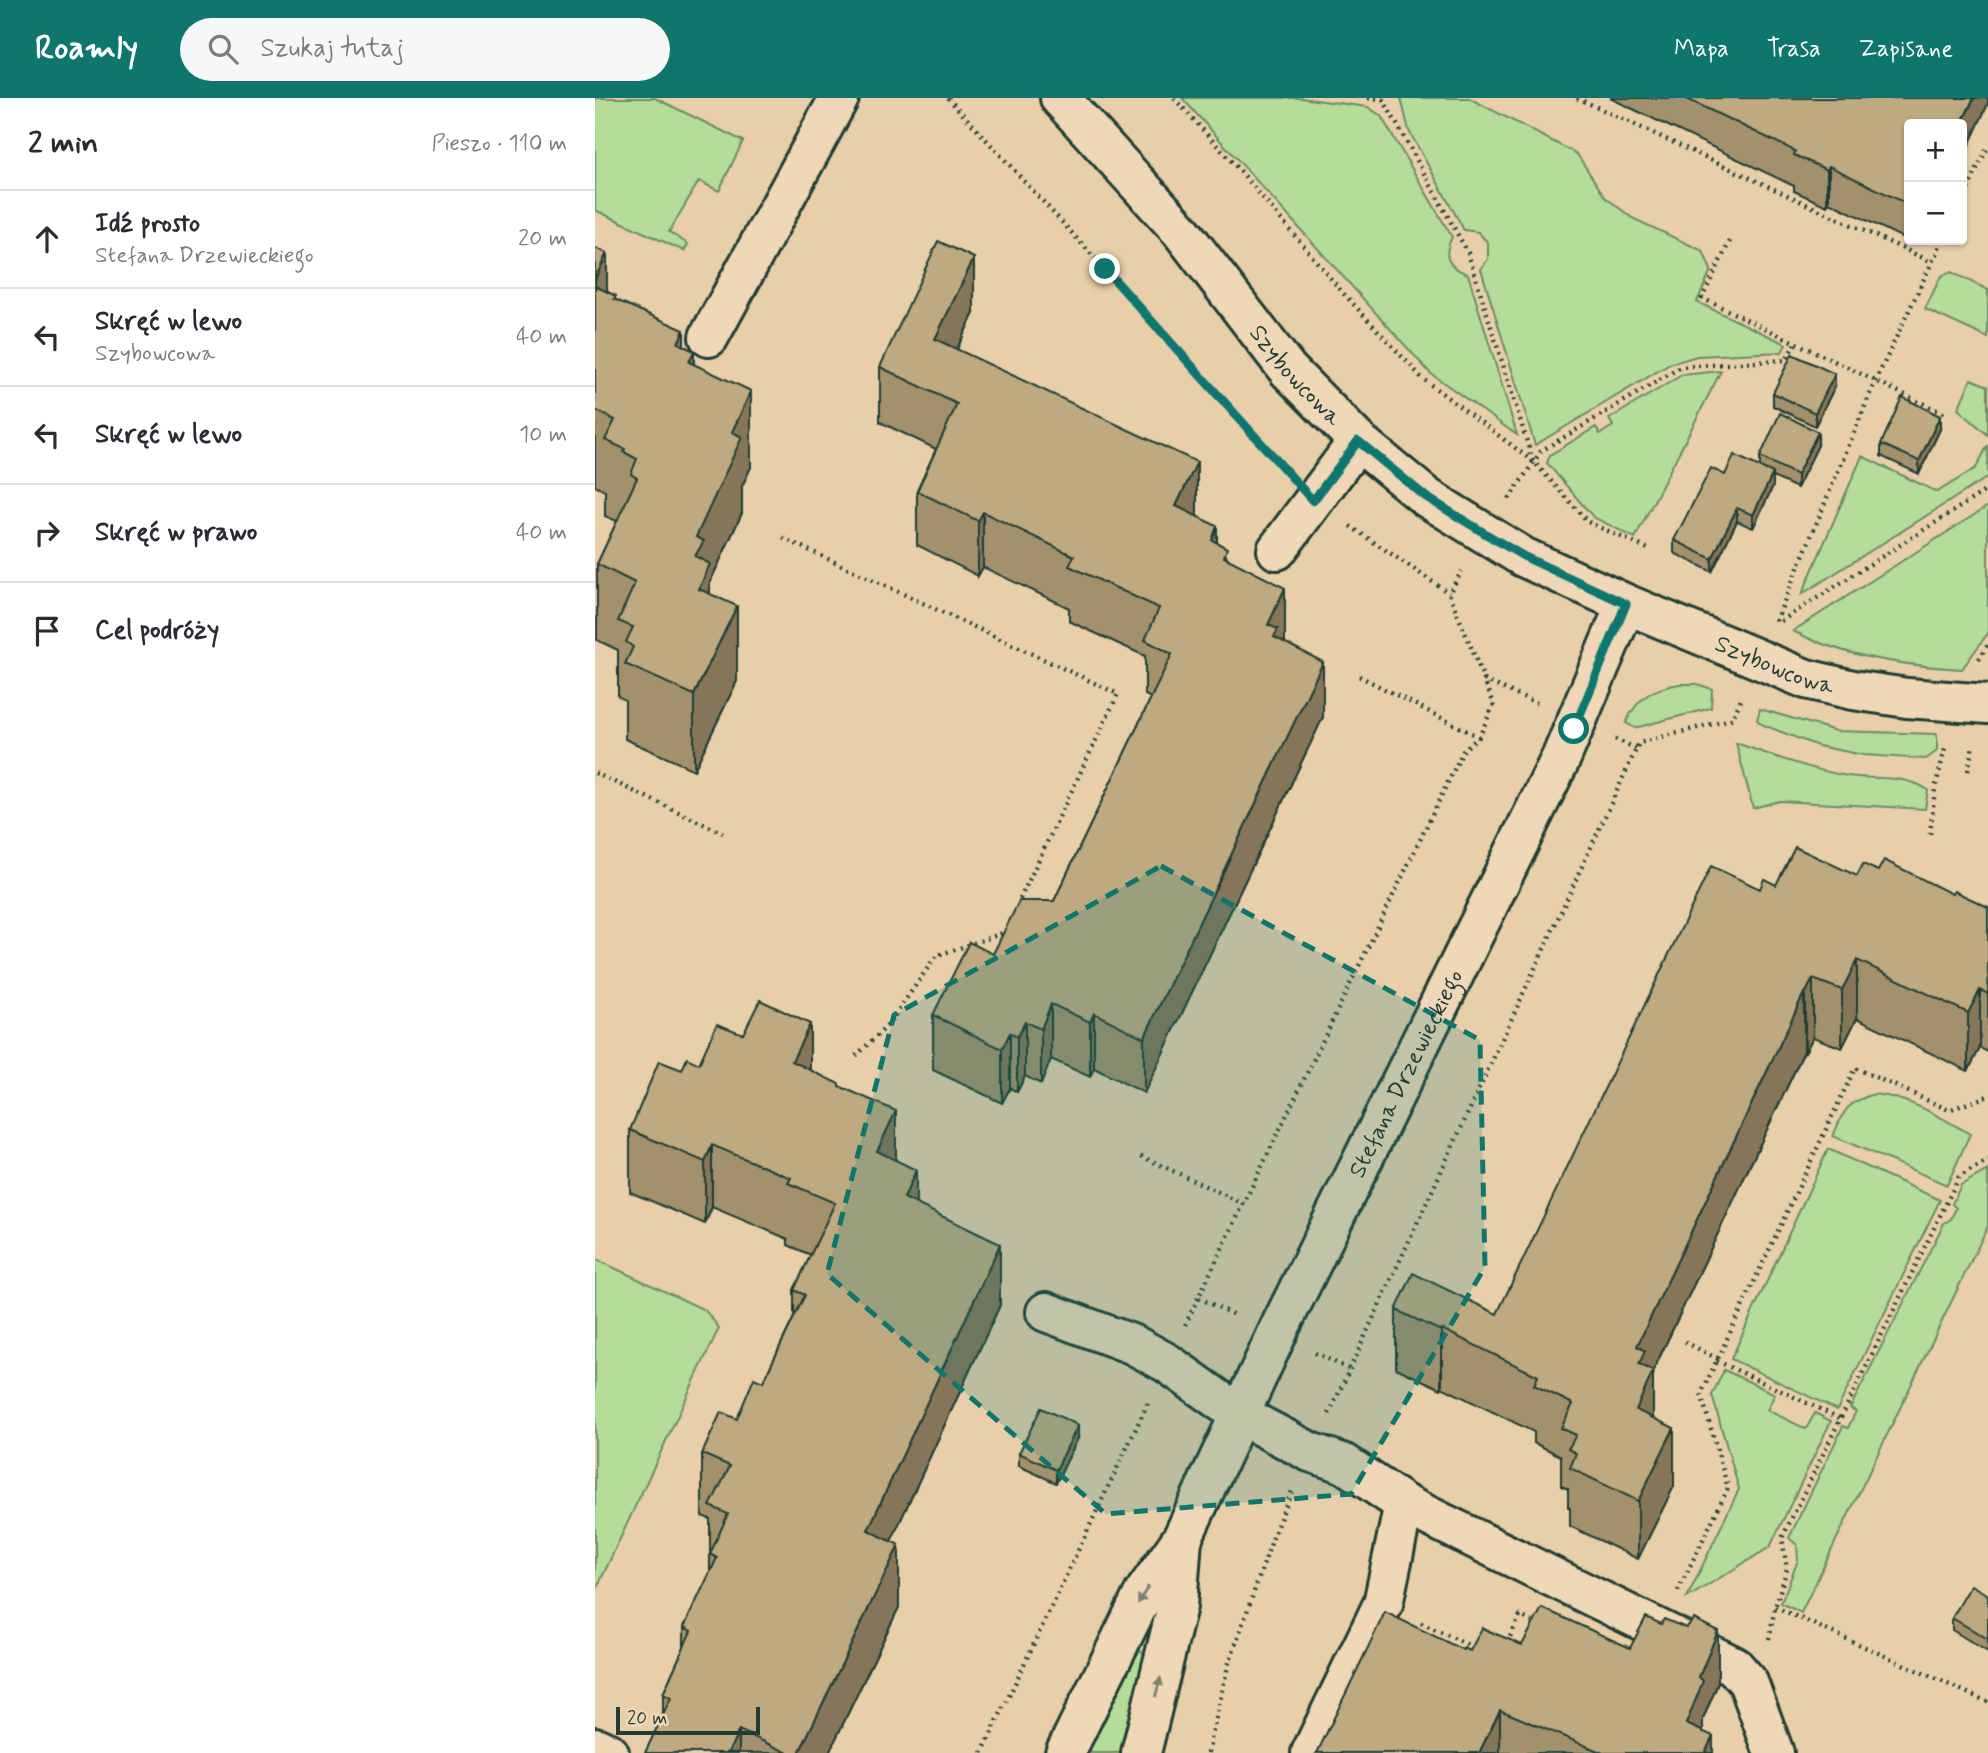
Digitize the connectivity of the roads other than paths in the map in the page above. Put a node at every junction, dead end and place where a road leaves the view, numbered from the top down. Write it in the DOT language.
graph roads {
  1 [pos="839,98"];
  2 [pos="1060,98"];
  3 [pos="709,337"];
  4 [pos="1358,441"];
  5 [pos="1277,550"];
  6 [pos="1626,604"];
  7 [pos="1988,704"];
  8 [pos="1047,1312"];
  9 [pos="1240,1415"];
  10 [pos="1404,1504"];
  11 [pos="1182,1539"];
  12 [pos="595,1747"];
  13 [pos="609,1753"];
  14 [pos="1065,1753"];
  15 [pos="1141,1753"];
  16 [pos="1311,1753"];
  17 [pos="1774,1753"];
  1 -- 3 [label="street"];
  2 -- 4 [label="street, Szybowcowa"];
  4 -- 5 [label="street"];
  4 -- 6 [label="street, Szybowcowa"];
  6 -- 7 [label="street, Szybowcowa"];
  6 -- 9 [label="street, Stefana Drzewieckiego"];
  8 -- 9 [label="street"];
  9 -- 10 [label="street"];
  9 -- 11 [label="street, Stefana Drzewieckiego"];
  10 -- 16 [label="street"];
  10 -- 17 [label="street"];
  11 -- 14 [label="street, Stefana Drzewieckiego, one-way"];
  15 -- 11 [label="street, Stefana Drzewieckiego, one-way"];
  12 -- 13 [label="street"];
}
